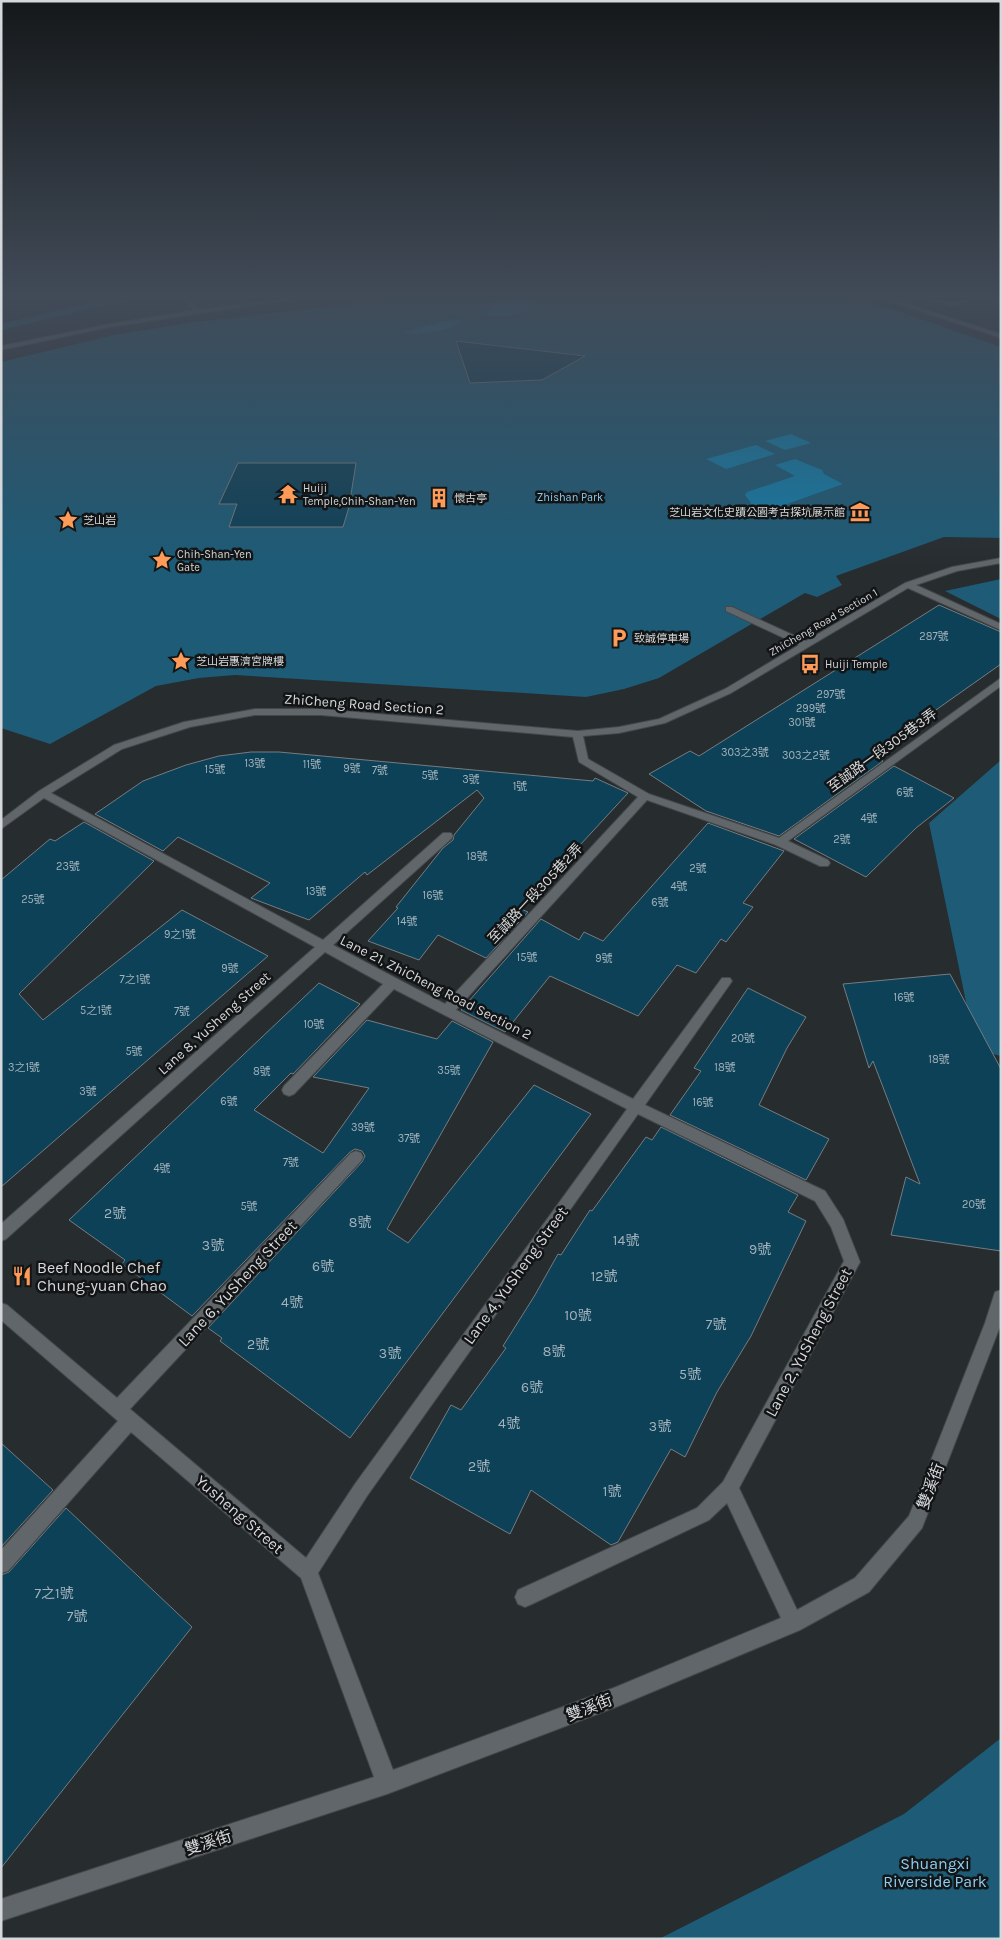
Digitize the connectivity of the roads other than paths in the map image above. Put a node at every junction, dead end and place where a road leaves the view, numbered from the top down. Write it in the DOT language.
graph roads {
  1 [pos="1001,560"];
  2 [pos="908,585"];
  3 [pos="729,609"];
  4 [pos="1001,627"];
  5 [pos="806,645"];
  6 [pos="1001,681"];
  7 [pos="662,721"];
  8 [pos="578,734"];
  9 [pos="43,793"];
  10 [pos="645,796"];
  11 [pos="1,826"];
  12 [pos="447,836"];
  13 [pos="780,842"];
  14 [pos="824,863"];
  15 [pos="325,946"];
  16 [pos="726,981"];
  17 [pos="392,983"];
  18 [pos="448,1010"];
  19 [pos="289,1090"];
  20 [pos="636,1107"];
  21 [pos="356,1157"];
  22 [pos="820,1196"];
  23 [pos="1,1234"];
  24 [pos="1001,1297"];
  25 [pos="1,1310"];
  26 [pos="124,1414"];
  27 [pos="729,1488"];
  28 [pos="1,1564"];
  29 [pos="308,1572"];
  30 [pos="525,1597"];
  31 [pos="793,1623"];
  32 [pos="386,1783"];
  33 [pos="1,1910"];
  1 -- 2 [label="street, ZhiCheng Road Section 1"];
  2 -- 4 [label="street"];
  2 -- 5 [label="street, ZhiCheng Road Section 1"];
  3 -- 5 [label="street"];
  5 -- 7 [label="street, ZhiCheng Road Section 1"];
  6 -- 13 [label="street, 至誠路一段305巷3弄"];
  7 -- 8 [label="street, ZhiCheng Road Section 2"];
  8 -- 9 [label="street, ZhiCheng Road Section 2"];
  8 -- 10 [label="street"];
  9 -- 11 [label="street, ZhiCheng Road Section 2"];
  9 -- 15 [label="street, Lane 21, ZhiCheng Road Section 2"];
  10 -- 13 [label="street"];
  10 -- 18 [label="street, 至誠路一段305巷2弄"];
  12 -- 15 [label="street, Lane 8, YuSheng Street"];
  13 -- 14 [label="street"];
  15 -- 17 [label="street, Lane 21, ZhiCheng Road Section 2"];
  15 -- 23 [label="street, Lane 8, YuSheng Street"];
  16 -- 20 [label="street, Lane 4, YuSheng Street"];
  17 -- 18 [label="street, Lane 21, ZhiCheng Road Section 2"];
  17 -- 19 [label="street"];
  18 -- 20 [label="street, Lane 21, ZhiCheng Road Section 2"];
  20 -- 22 [label="street, Lane 21, ZhiCheng Road Section 2"];
  20 -- 29 [label="street, Lane 4, YuSheng Street"];
  21 -- 26 [label="street, Lane 6, YuSheng Street"];
  22 -- 27 [label="street, Lane 2, YuSheng Street"];
  24 -- 31 [label="street, 雙溪街"];
  25 -- 26 [label="street, Yusheng Street"];
  26 -- 28 [label="street, Lane 6, YuSheng Street"];
  26 -- 29 [label="street, Yusheng Street"];
  27 -- 30 [label="street, Lane 2, YuSheng Street"];
  27 -- 31 [label="street"];
  29 -- 32 [label="street, Yusheng Street"];
  31 -- 32 [label="street, 雙溪街"];
  32 -- 33 [label="street, 雙溪街"];
}
